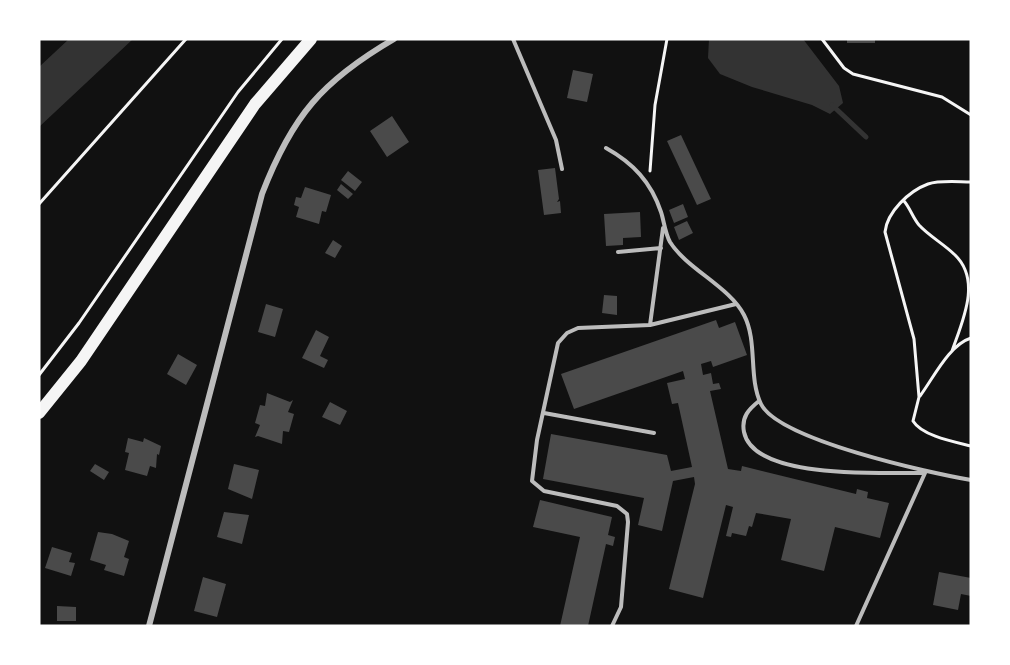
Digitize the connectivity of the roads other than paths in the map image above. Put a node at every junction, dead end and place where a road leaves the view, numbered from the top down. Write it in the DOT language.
graph roads {
  1 [pos="311,39"];
  2 [pos="394,39"];
  3 [pos="513,39"];
  4 [pos="606,148"];
  5 [pos="562,169"];
  6 [pos="664,224"];
  7 [pos="661,248"];
  8 [pos="618,252"];
  9 [pos="736,304"];
  10 [pos="650,325"];
  11 [pos="759,400"];
  12 [pos="39,413"];
  13 [pos="544,413"];
  14 [pos="654,433"];
  15 [pos="925,473"];
  16 [pos="971,480"];
  17 [pos="149,626"];
  18 [pos="612,626"];
  19 [pos="856,626"];
  1 -- 12 [label="main road"];
  2 -- 17 [label="street"];
  3 -- 5 [label="lane"];
  4 -- 6 [label="lane"];
  6 -- 7 [label="lane"];
  6 -- 9 [label="lane"];
  7 -- 8 [label="lane"];
  7 -- 10 [label="lane"];
  9 -- 10 [label="lane"];
  9 -- 11 [label="lane"];
  10 -- 13 [label="lane"];
  11 -- 15 [label="lane"];
  11 -- 15 [label="lane"];
  13 -- 14 [label="lane"];
  13 -- 18 [label="lane"];
  15 -- 16 [label="lane"];
  15 -- 19 [label="lane"];
}
